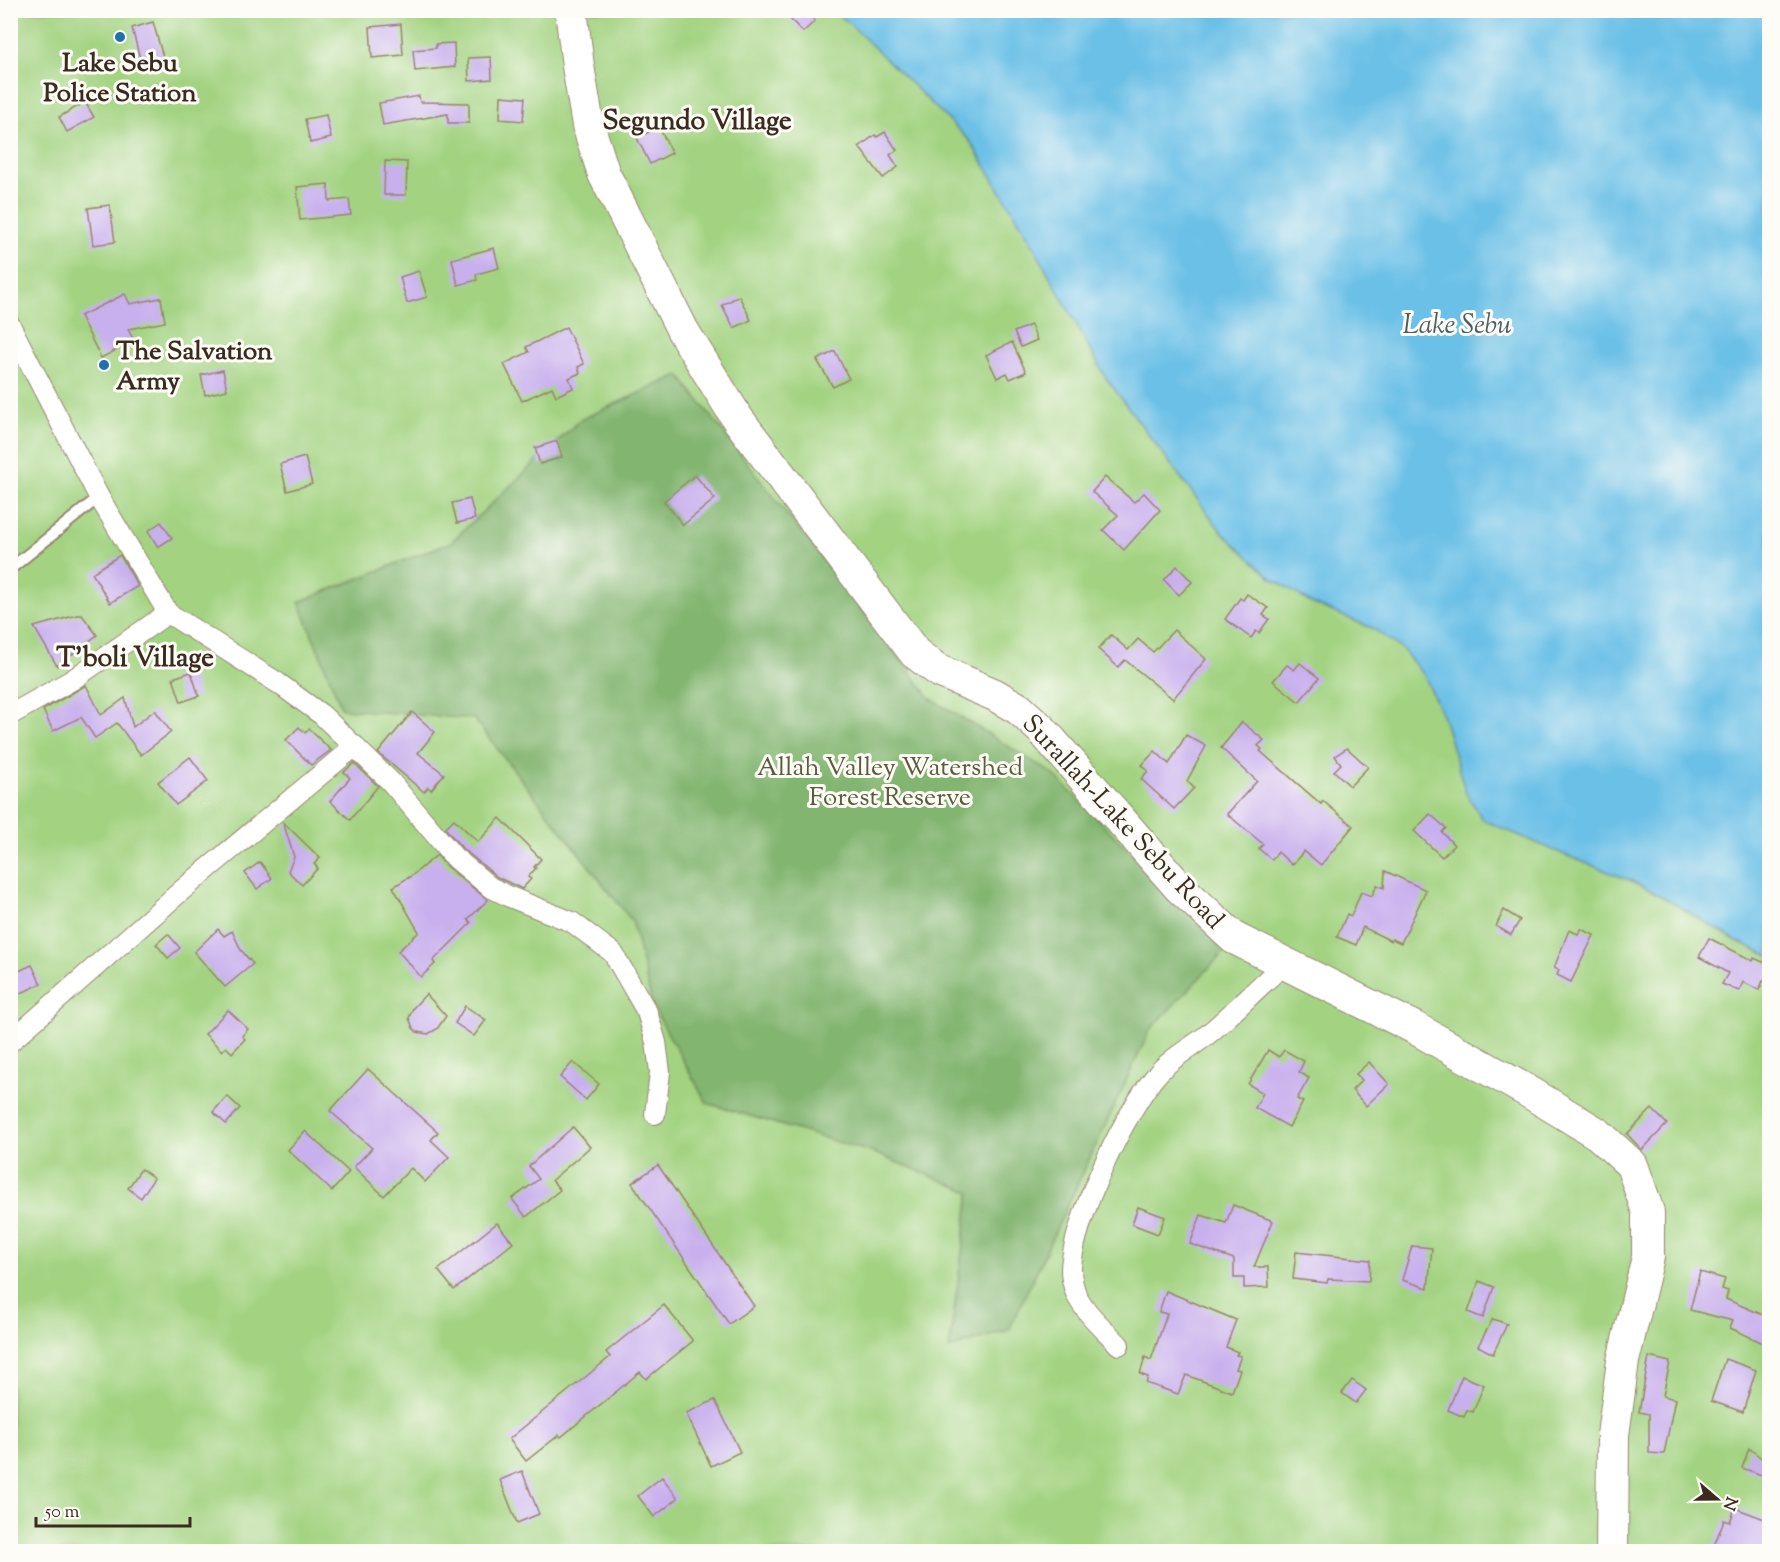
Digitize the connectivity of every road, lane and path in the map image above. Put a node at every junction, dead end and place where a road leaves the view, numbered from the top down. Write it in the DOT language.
graph roads {
  1 [pos="571,10"];
  2 [pos="10,326"];
  3 [pos="99,497"];
  4 [pos="10,570"];
  5 [pos="168,613"];
  6 [pos="10,716"];
  7 [pos="356,746"];
  8 [pos="1285,964"];
  9 [pos="10,1042"];
  10 [pos="655,1114"];
  11 [pos="1119,1345"];
  12 [pos="1612,1551"];
  1 -- 8 [label="main road, Surallah-Lake Sebu Road"];
  2 -- 3 [label="street"];
  3 -- 4 [label="lane"];
  3 -- 5 [label="street"];
  5 -- 6 [label="street"];
  5 -- 7 [label="street"];
  7 -- 9 [label="street"];
  7 -- 10 [label="street"];
  8 -- 11 [label="street"];
  8 -- 12 [label="main road, Surallah-Lake Sebu Road"];
}
